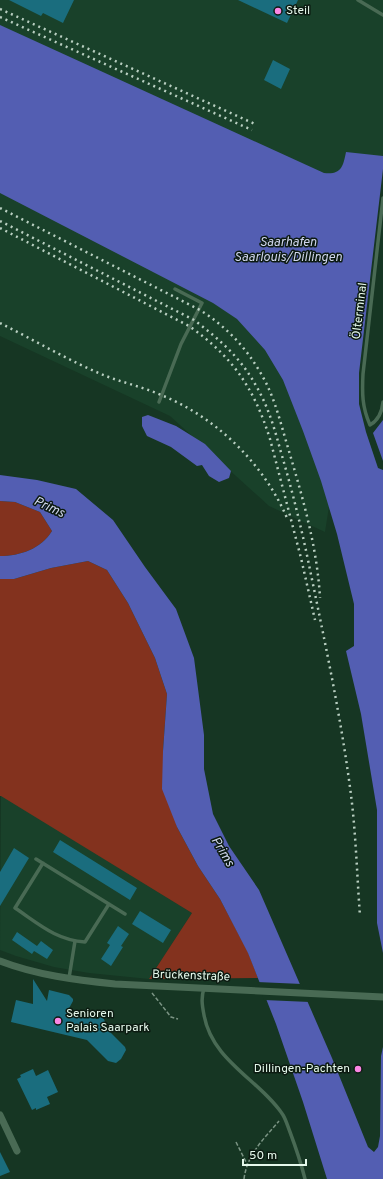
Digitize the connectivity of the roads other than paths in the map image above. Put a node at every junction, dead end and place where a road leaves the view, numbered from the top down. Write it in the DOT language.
graph roads {
  1 [pos="358,0"];
  2 [pos="383,15"];
  3 [pos="383,198"];
  4 [pos="175,289"];
  5 [pos="159,402"];
  6 [pos="383,402"];
  7 [pos="36,859"];
  8 [pos="43,863"];
  9 [pos="109,904"];
  10 [pos="125,914"];
  11 [pos="75,941"];
  12 [pos="0,961"];
  13 [pos="69,978"];
  14 [pos="204,987"];
  15 [pos="383,997"];
  16 [pos="0,1115"];
  17 [pos="17,1151"];
  18 [pos="305,1179"];
  1 -- 2 [label="lane"];
  3 -- 6 [label="lane, Ölterminal"];
  4 -- 5 [label="lane"];
  7 -- 8 [label="lane"];
  8 -- 9 [label="lane"];
  8 -- 11 [label="lane"];
  9 -- 10 [label="lane"];
  9 -- 11 [label="lane"];
  11 -- 13 [label="lane"];
  12 -- 13 [label="street, Brückenstraße"];
  13 -- 14 [label="street, Brückenstraße"];
  14 -- 15 [label="street, Brückenstraße"];
  14 -- 18 [label="lane"];
  16 -- 17 [label="street"];
}
